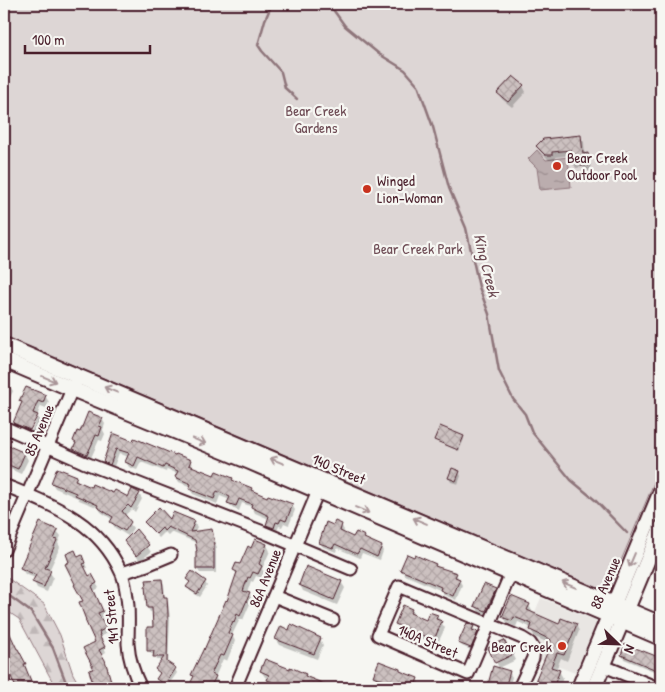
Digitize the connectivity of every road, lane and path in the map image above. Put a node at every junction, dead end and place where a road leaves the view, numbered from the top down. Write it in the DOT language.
graph roads {
  1 [pos="4,345"];
  2 [pos="4,360"];
  3 [pos="78,376"];
  4 [pos="72,389"];
  5 [pos="4,427"];
  6 [pos="48,446"];
  7 [pos="4,485"];
  8 [pos="320,485"];
  9 [pos="661,491"];
  10 [pos="27,495"];
  11 [pos="661,528"];
  12 [pos="295,545"];
  13 [pos="4,550"];
  14 [pos="171,555"];
  15 [pos="514,568"];
  16 [pos="351,569"];
  17 [pos="122,573"];
  18 [pos="274,596"];
  19 [pos="612,610"];
  20 [pos="625,616"];
  21 [pos="333,620"];
  22 [pos="489,624"];
  23 [pos="661,624"];
  24 [pos="661,638"];
  25 [pos="604,666"];
  26 [pos="141,688"];
  27 [pos="237,688"];
  28 [pos="520,688"];
  29 [pos="579,688"];
  30 [pos="594,688"];
  31 [pos="658,688"];
  1 -- 3 [label="main road, 140 Street"];
  2 -- 4 [label="main road, 140 Street, one-way"];
  3 -- 4 [label="street, 85 Avenue"];
  8 -- 3 [label="main road, 140 Street, one-way"];
  4 -- 6 [label="street, 85 Avenue"];
  4 -- 8 [label="main road, 140 Street, one-way"];
  5 -- 6 [label="street"];
  6 -- 10 [label="street, 85 Avenue"];
  6 -- 12 [label="street"];
  7 -- 10 [label="street, 141 Street"];
  8 -- 12 [label="street, 86A Avenue"];
  8 -- 15 [label="main road, 140 Street"];
  9 -- 19 [label="main road, 88 Avenue, one-way"];
  10 -- 13 [label="street, 85 Avenue"];
  10 -- 17 [label="street, 141 Street"];
  11 -- 20 [label="main road, 88 Avenue"];
  12 -- 16 [label="street"];
  12 -- 18 [label="street, 86A Avenue"];
  14 -- 17 [label="street"];
  15 -- 19 [label="main road, 140 Street"];
  15 -- 22 [label="street"];
  17 -- 26 [label="street, 141 Street"];
  18 -- 21 [label="street"];
  18 -- 27 [label="street, 86A Avenue"];
  19 -- 20 [label="main road, 140 Street"];
  19 -- 29 [label="main road, 88 Avenue"];
  20 -- 23 [label="main road, 140 Street"];
  20 -- 24 [label="main road, 140 Street"];
  20 -- 25 [label="main road, 88 Avenue"];
  22 -- 22 [label="street, 140A Street"];
  22 -- 28 [label="street"];
  25 -- 30 [label="main road, 88 Avenue"];
  25 -- 31 [label="street"];
}
